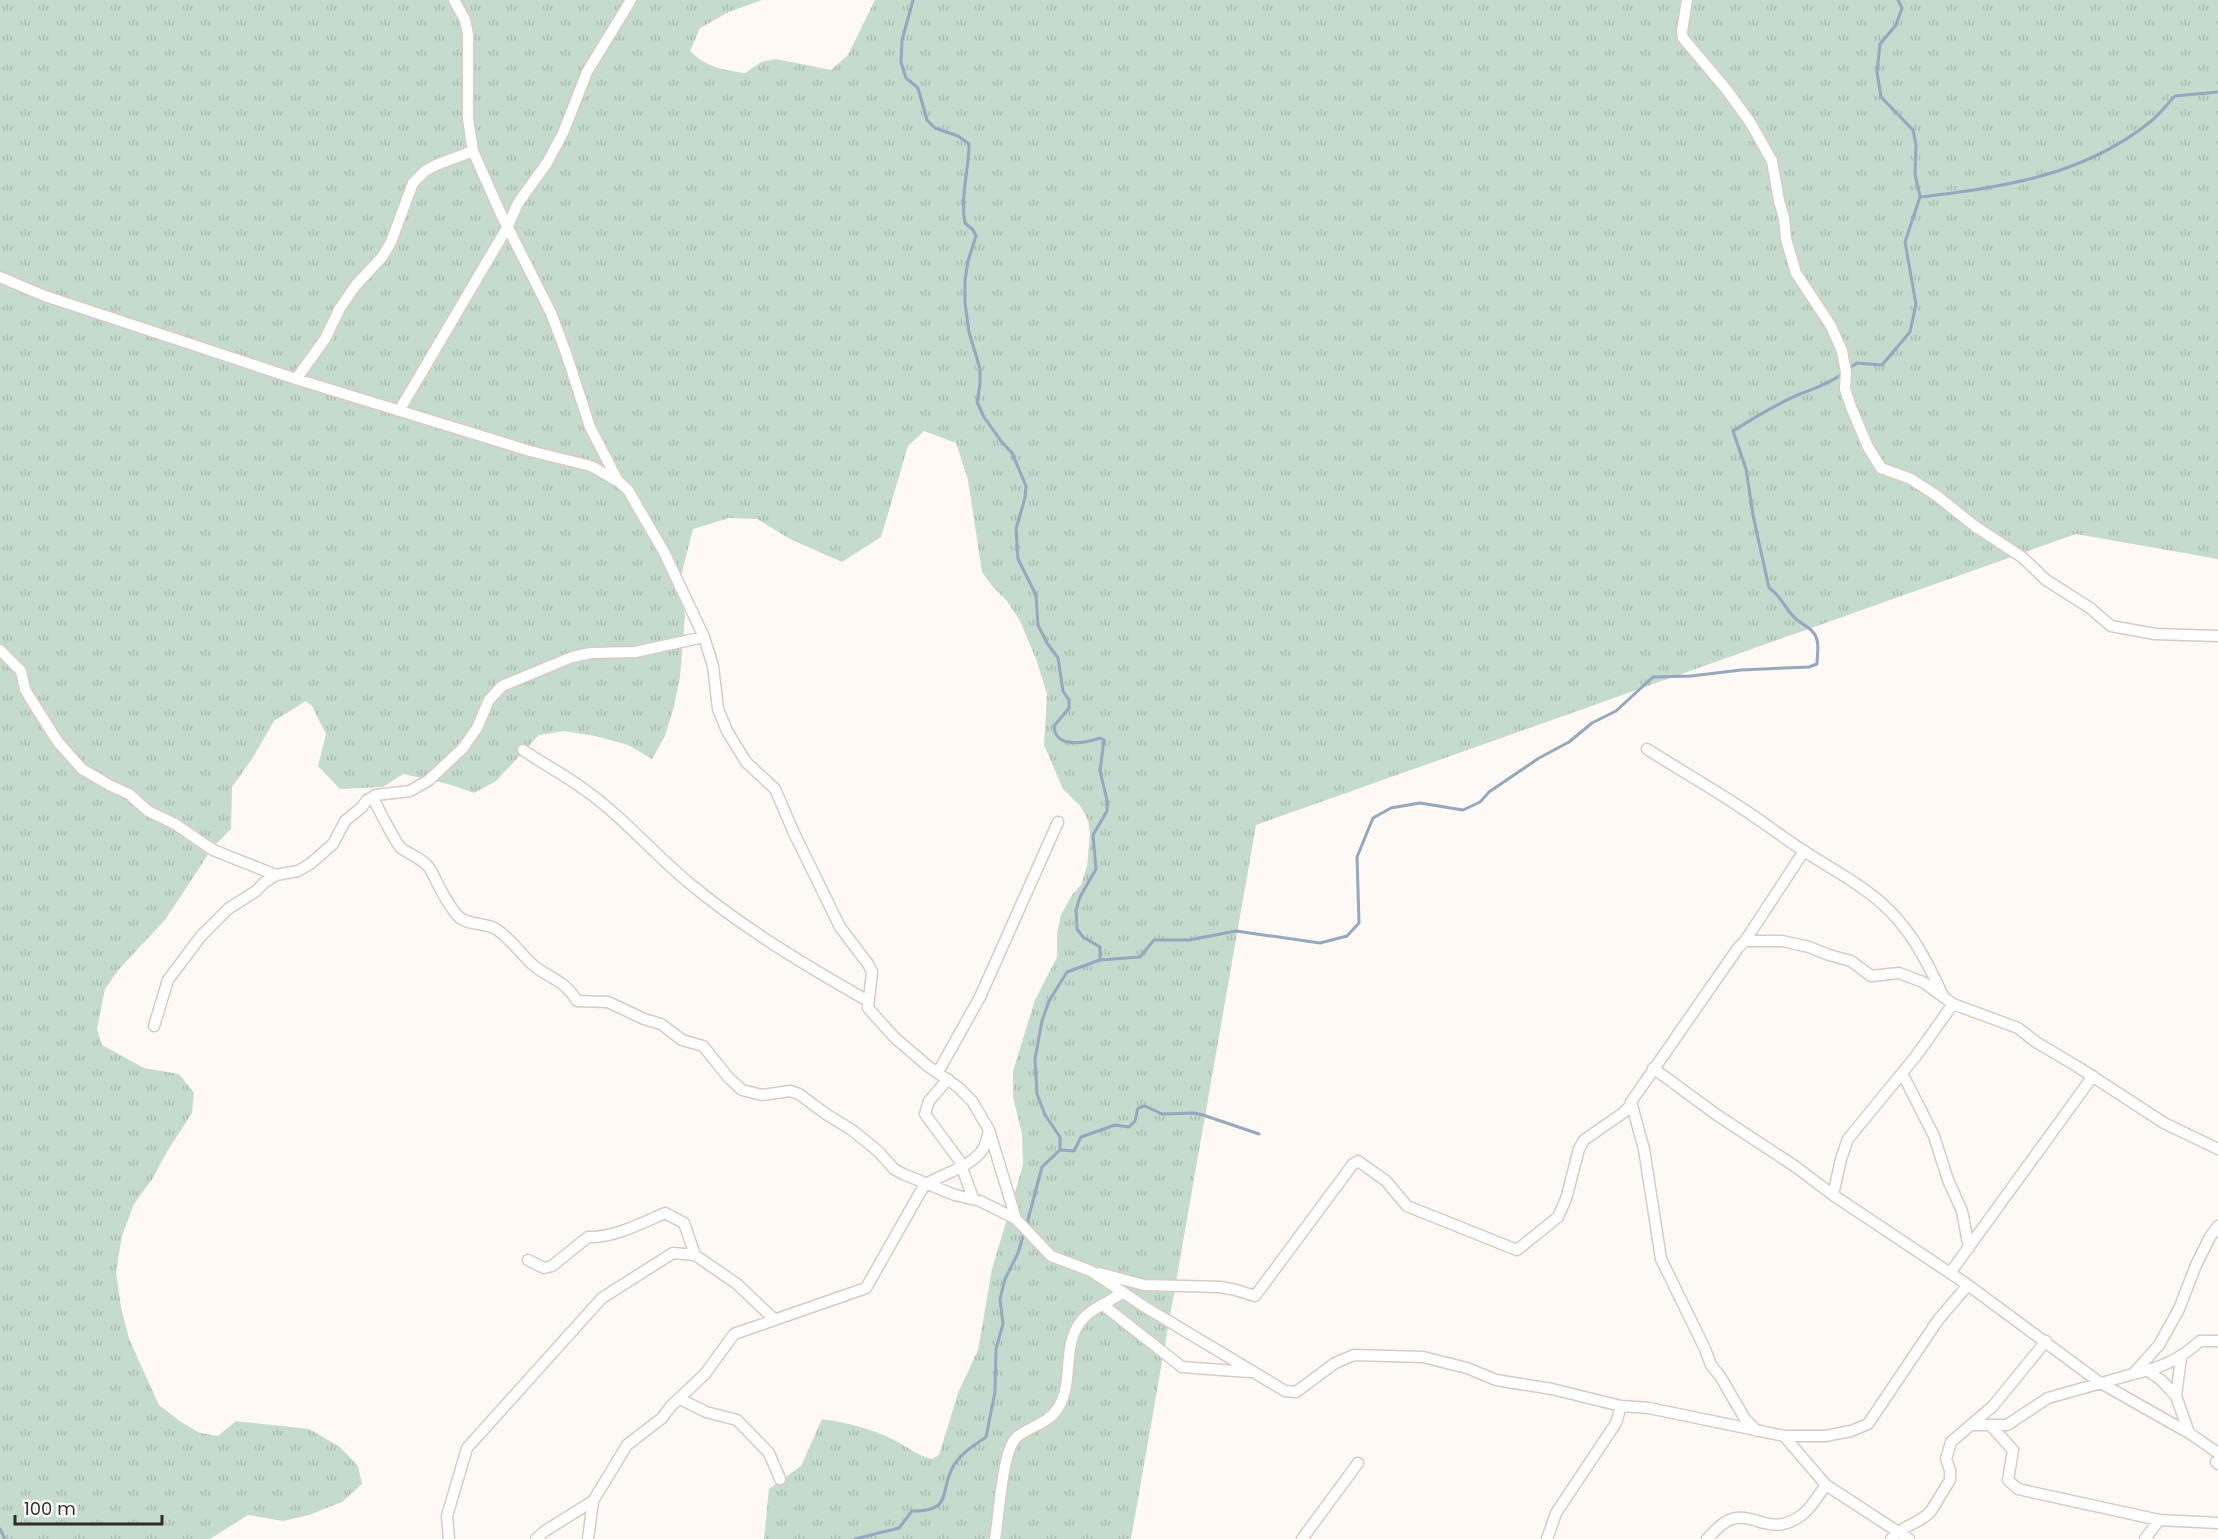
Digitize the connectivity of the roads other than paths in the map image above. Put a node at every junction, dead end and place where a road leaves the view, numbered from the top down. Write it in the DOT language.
graph roads {
  1 [pos="454,0"];
  2 [pos="631,0"];
  3 [pos="1687,0"];
  4 [pos="473,151"];
  5 [pos="508,226"];
  6 [pos="0,277"];
  7 [pos="296,379"];
  8 [pos="399,411"];
  9 [pos="618,481"];
  10 [pos="2218,636"];
  11 [pos="704,637"];
  12 [pos="0,651"];
  13 [pos="1647,749"];
  14 [pos="523,750"];
  15 [pos="373,797"];
  16 [pos="1058,822"];
  17 [pos="1803,851"];
  18 [pos="276,875"];
  19 [pos="1745,941"];
  20 [pos="867,1000"];
  21 [pos="1949,1002"];
  22 [pos="154,1026"];
  23 [pos="1653,1068"];
  24 [pos="938,1072"];
  25 [pos="1902,1073"];
  26 [pos="2093,1076"];
  27 [pos="948,1079"];
  28 [pos="1631,1105"];
  29 [pos="989,1130"];
  30 [pos="2218,1149"];
  31 [pos="963,1166"];
  32 [pos="926,1184"];
  33 [pos="1833,1195"];
  34 [pos="973,1198"];
  35 [pos="1016,1219"];
  36 [pos="2218,1226"];
  37 [pos="1969,1248"];
  38 [pos="695,1255"];
  39 [pos="528,1260"];
  40 [pos="1091,1271"];
  41 [pos="1950,1273"];
  42 [pos="1968,1285"];
  43 [pos="1123,1292"];
  44 [pos="1103,1305"];
  45 [pos="775,1320"];
  46 [pos="2046,1341"];
  47 [pos="2218,1341"];
  48 [pos="2181,1358"];
  49 [pos="2148,1371"];
  50 [pos="1253,1372"];
  51 [pos="2133,1374"];
  52 [pos="2099,1382"];
  53 [pos="2176,1396"];
  54 [pos="680,1399"];
  55 [pos="1621,1406"];
  56 [pos="1972,1425"];
  57 [pos="1991,1426"];
  58 [pos="1757,1431"];
  59 [pos="2189,1433"];
  60 [pos="1784,1436"];
  61 [pos="2217,1460"];
  62 [pos="1358,1463"];
  63 [pos="780,1479"];
  64 [pos="1826,1485"];
  65 [pos="593,1501"];
  66 [pos="2158,1520"];
  67 [pos="2218,1523"];
  68 [pos="1894,1535"];
  69 [pos="449,1539"];
  70 [pos="536,1539"];
  71 [pos="588,1539"];
  72 [pos="996,1539"];
  73 [pos="1302,1539"];
  74 [pos="1547,1539"];
  75 [pos="1707,1539"];
  76 [pos="1909,1539"];
  77 [pos="2145,1539"];
  1 -- 4 [label="street"];
  2 -- 5 [label="street"];
  3 -- 10 [label="street"];
  4 -- 5 [label="street"];
  4 -- 7 [label="street"];
  5 -- 8 [label="street"];
  5 -- 9 [label="street"];
  6 -- 7 [label="street"];
  7 -- 8 [label="street"];
  8 -- 9 [label="street"];
  9 -- 11 [label="street"];
  11 -- 15 [label="street"];
  11 -- 20 [label="street"];
  12 -- 18 [label="street"];
  13 -- 17 [label="street"];
  14 -- 20 [label="street"];
  15 -- 18 [label="street"];
  15 -- 32 [label="street"];
  16 -- 24 [label="street"];
  17 -- 19 [label="street"];
  17 -- 21 [label="street"];
  18 -- 22 [label="street"];
  19 -- 21 [label="street"];
  19 -- 23 [label="street"];
  20 -- 24 [label="street"];
  21 -- 25 [label="street"];
  21 -- 26 [label="street"];
  23 -- 28 [label="street"];
  23 -- 33 [label="street"];
  24 -- 27 [label="street"];
  25 -- 33 [label="street"];
  25 -- 37 [label="street"];
  26 -- 30 [label="street"];
  26 -- 37 [label="street"];
  27 -- 29 [label="street"];
  27 -- 31 [label="street"];
  28 -- 40 [label="street"];
  28 -- 58 [label="street"];
  29 -- 31 [label="street"];
  29 -- 35 [label="street"];
  31 -- 32 [label="street"];
  31 -- 34 [label="street"];
  32 -- 34 [label="street"];
  32 -- 45 [label="street"];
  33 -- 41 [label="street"];
  34 -- 35 [label="street"];
  35 -- 40 [label="street"];
  36 -- 51 [label="street"];
  37 -- 41 [label="street"];
  38 -- 39 [label="street"];
  38 -- 45 [label="street"];
  38 -- 69 [label="street"];
  40 -- 43 [label="street"];
  41 -- 42 [label="street"];
  42 -- 46 [label="street"];
  42 -- 60 [label="street"];
  43 -- 44 [label="street"];
  43 -- 50 [label="street"];
  44 -- 50 [label="street"];
  44 -- 72 [label="street"];
  45 -- 54 [label="street"];
  46 -- 52 [label="street"];
  46 -- 56 [label="street"];
  47 -- 48 [label="street"];
  48 -- 49 [label="street"];
  48 -- 53 [label="street"];
  49 -- 51 [label="street"];
  49 -- 53 [label="street"];
  50 -- 55 [label="street"];
  51 -- 52 [label="street"];
  52 -- 57 [label="street"];
  52 -- 59 [label="street"];
  53 -- 59 [label="street"];
  54 -- 63 [label="street"];
  54 -- 65 [label="street"];
  55 -- 58 [label="street"];
  55 -- 74 [label="street"];
  56 -- 57 [label="street"];
  56 -- 68 [label="street"];
  57 -- 66 [label="street"];
  58 -- 60 [label="street"];
  59 -- 61 [label="street"];
  60 -- 64 [label="street"];
  62 -- 73 [label="street"];
  64 -- 68 [label="street"];
  64 -- 75 [label="street"];
  65 -- 70 [label="street"];
  65 -- 71 [label="street"];
  66 -- 67 [label="street"];
  66 -- 77 [label="street"];
  68 -- 76 [label="street"];
}
